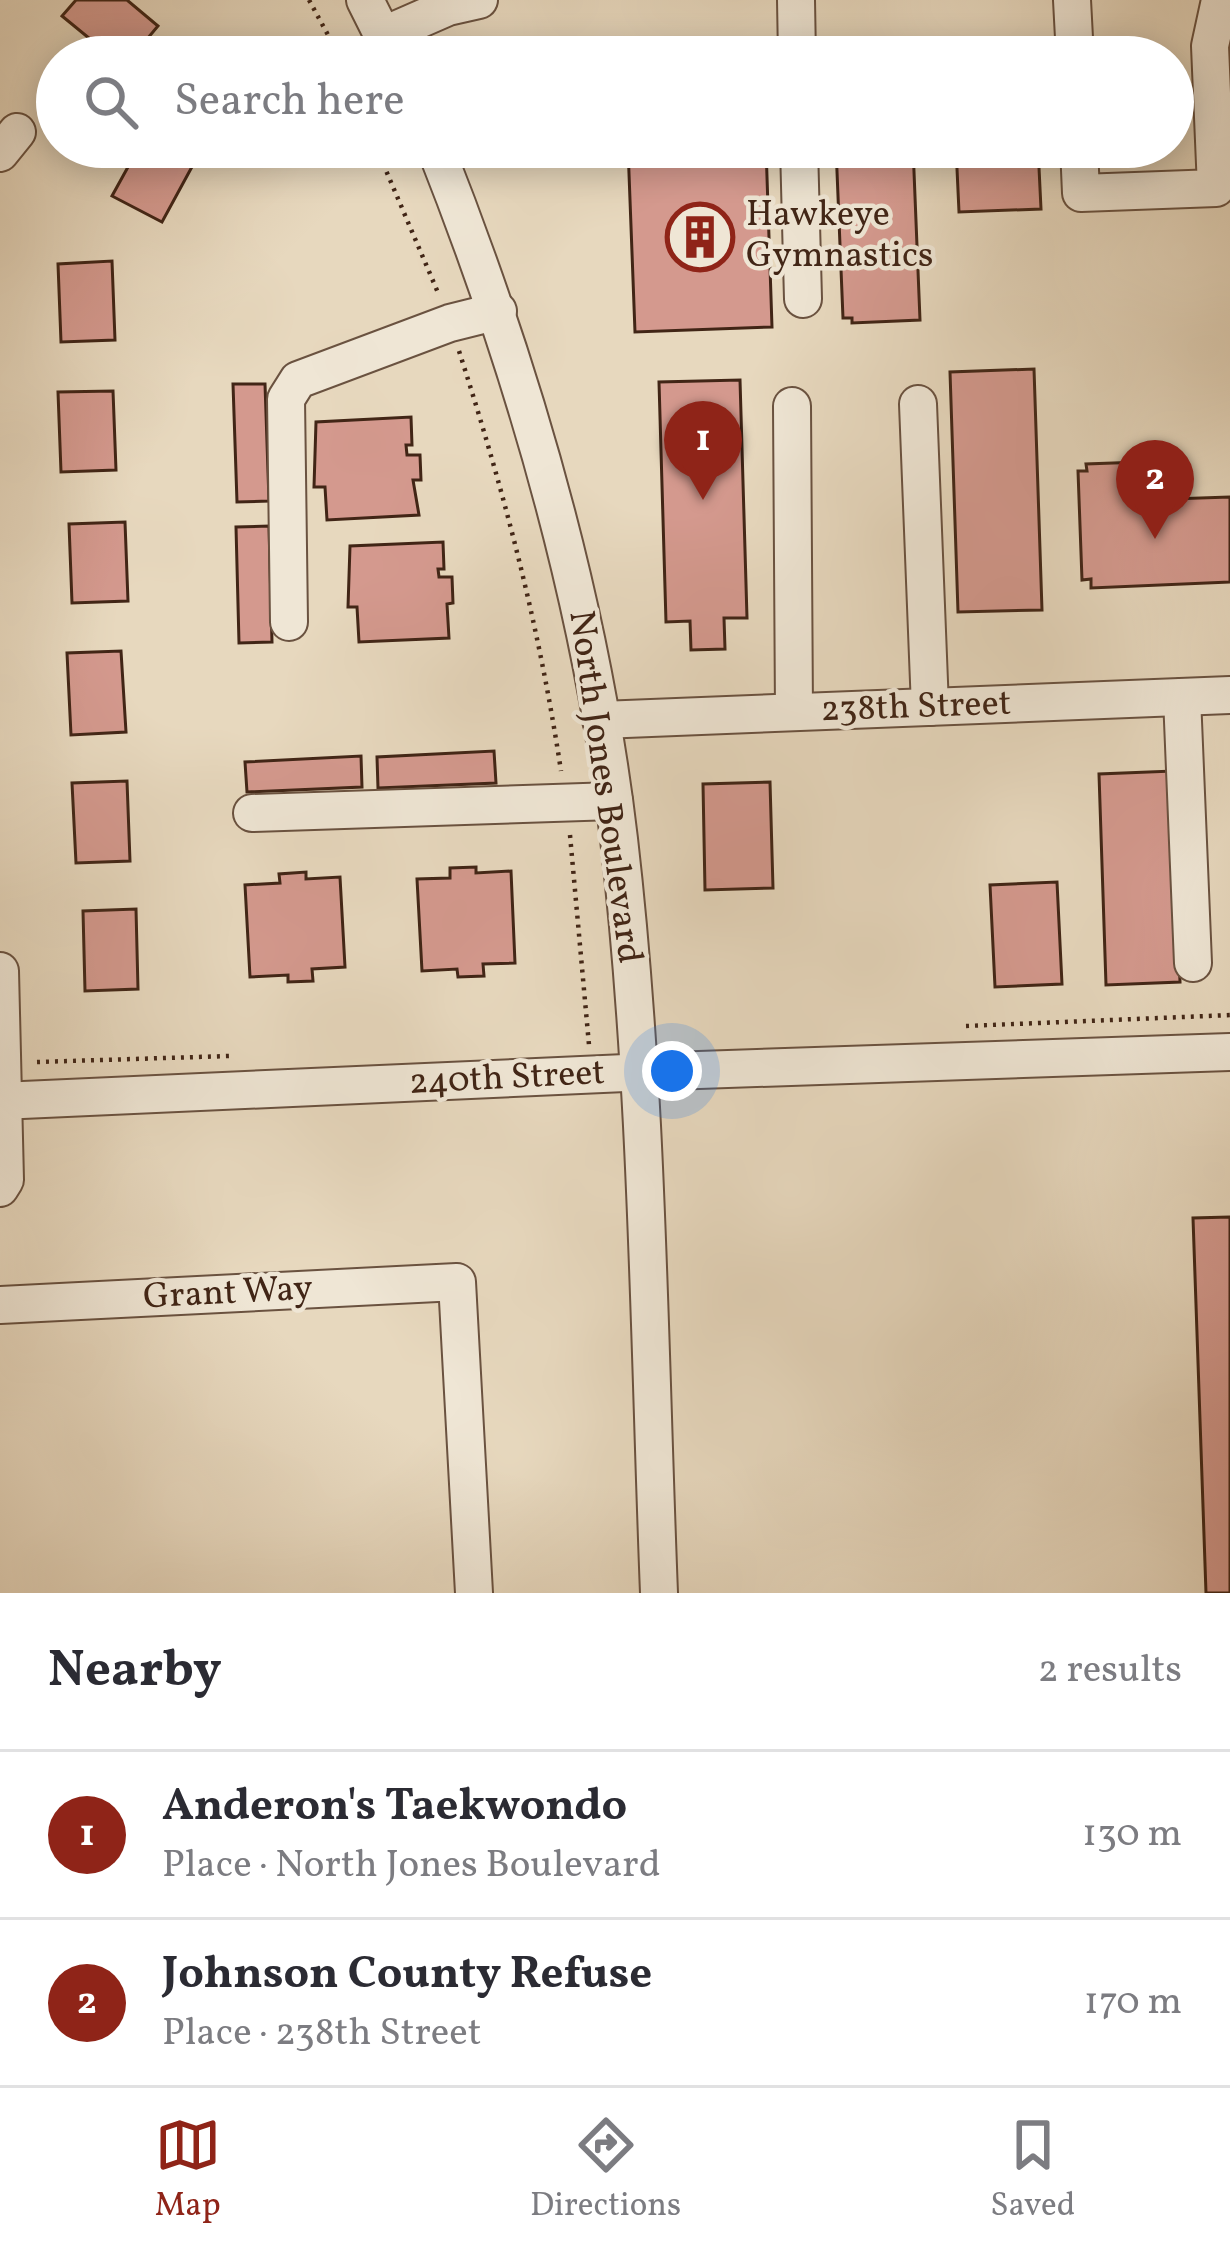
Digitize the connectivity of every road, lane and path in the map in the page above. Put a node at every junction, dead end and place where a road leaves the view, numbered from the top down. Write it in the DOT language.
graph roads {
  1 [pos="309,0"];
  2 [pos="365,0"];
  3 [pos="479,0"];
  4 [pos="796,0"];
  5 [pos="1072,0"];
  6 [pos="1220,0"];
  7 [pos="329,36"];
  8 [pos="383,36"];
  9 [pos="403,36"];
  10 [pos="797,36"];
  11 [pos="1074,36"];
  12 [pos="385,168"];
  13 [pos="443,168"];
  14 [pos="800,168"];
  15 [pos="1080,168"];
  16 [pos="803,299"];
  17 [pos="498,310"];
  18 [pos="450,323"];
  19 [pos="917,404"];
  20 [pos="792,406"];
  21 [pos="290,622"];
  22 [pos="1230,695"];
  23 [pos="1182,697"];
  24 [pos="930,707"];
  25 [pos="794,712"];
  26 [pos="601,720"];
  27 [pos="614,801"];
  28 [pos="566,805"];
  29 [pos="252,812"];
  30 [pos="1193,964"];
  31 [pos="0,971"];
  32 [pos="589,1045"];
  33 [pos="1230,1052"];
  34 [pos="638,1073"];
  35 [pos="2,1101"];
  36 [pos="0,1188"];
  37 [pos="0,1305"];
  38 [pos="474,1593"];
  39 [pos="659,1593"];
  1 -- 7 [label="path"];
  2 -- 8 [label="street"];
  3 -- 9 [label="street"];
  4 -- 10 [label="street"];
  5 -- 11 [label="street"];
  6 -- 15 [label="street"];
  12 -- 18 [label="path"];
  13 -- 17 [label="street, North Jones Boulevard"];
  14 -- 16 [label="street"];
  17 -- 18 [label="street"];
  17 -- 26 [label="street, North Jones Boulevard"];
  18 -- 21 [label="street"];
  18 -- 28 [label="path"];
  19 -- 24 [label="street"];
  20 -- 25 [label="street"];
  22 -- 23 [label="street, 238th Street"];
  23 -- 24 [label="street, 238th Street"];
  23 -- 30 [label="street"];
  24 -- 25 [label="street, 238th Street"];
  25 -- 26 [label="street, 238th Street"];
  26 -- 27 [label="street, North Jones Boulevard"];
  27 -- 28 [label="street"];
  27 -- 34 [label="street, North Jones Boulevard"];
  28 -- 29 [label="street"];
  28 -- 32 [label="path"];
  31 -- 35 [label="street"];
  33 -- 34 [label="street, 240th Street"];
  34 -- 35 [label="street, 240th Street"];
  34 -- 39 [label="street, North Jones Boulevard"];
  35 -- 36 [label="street"];
  37 -- 38 [label="street, Grant Way"];
}
